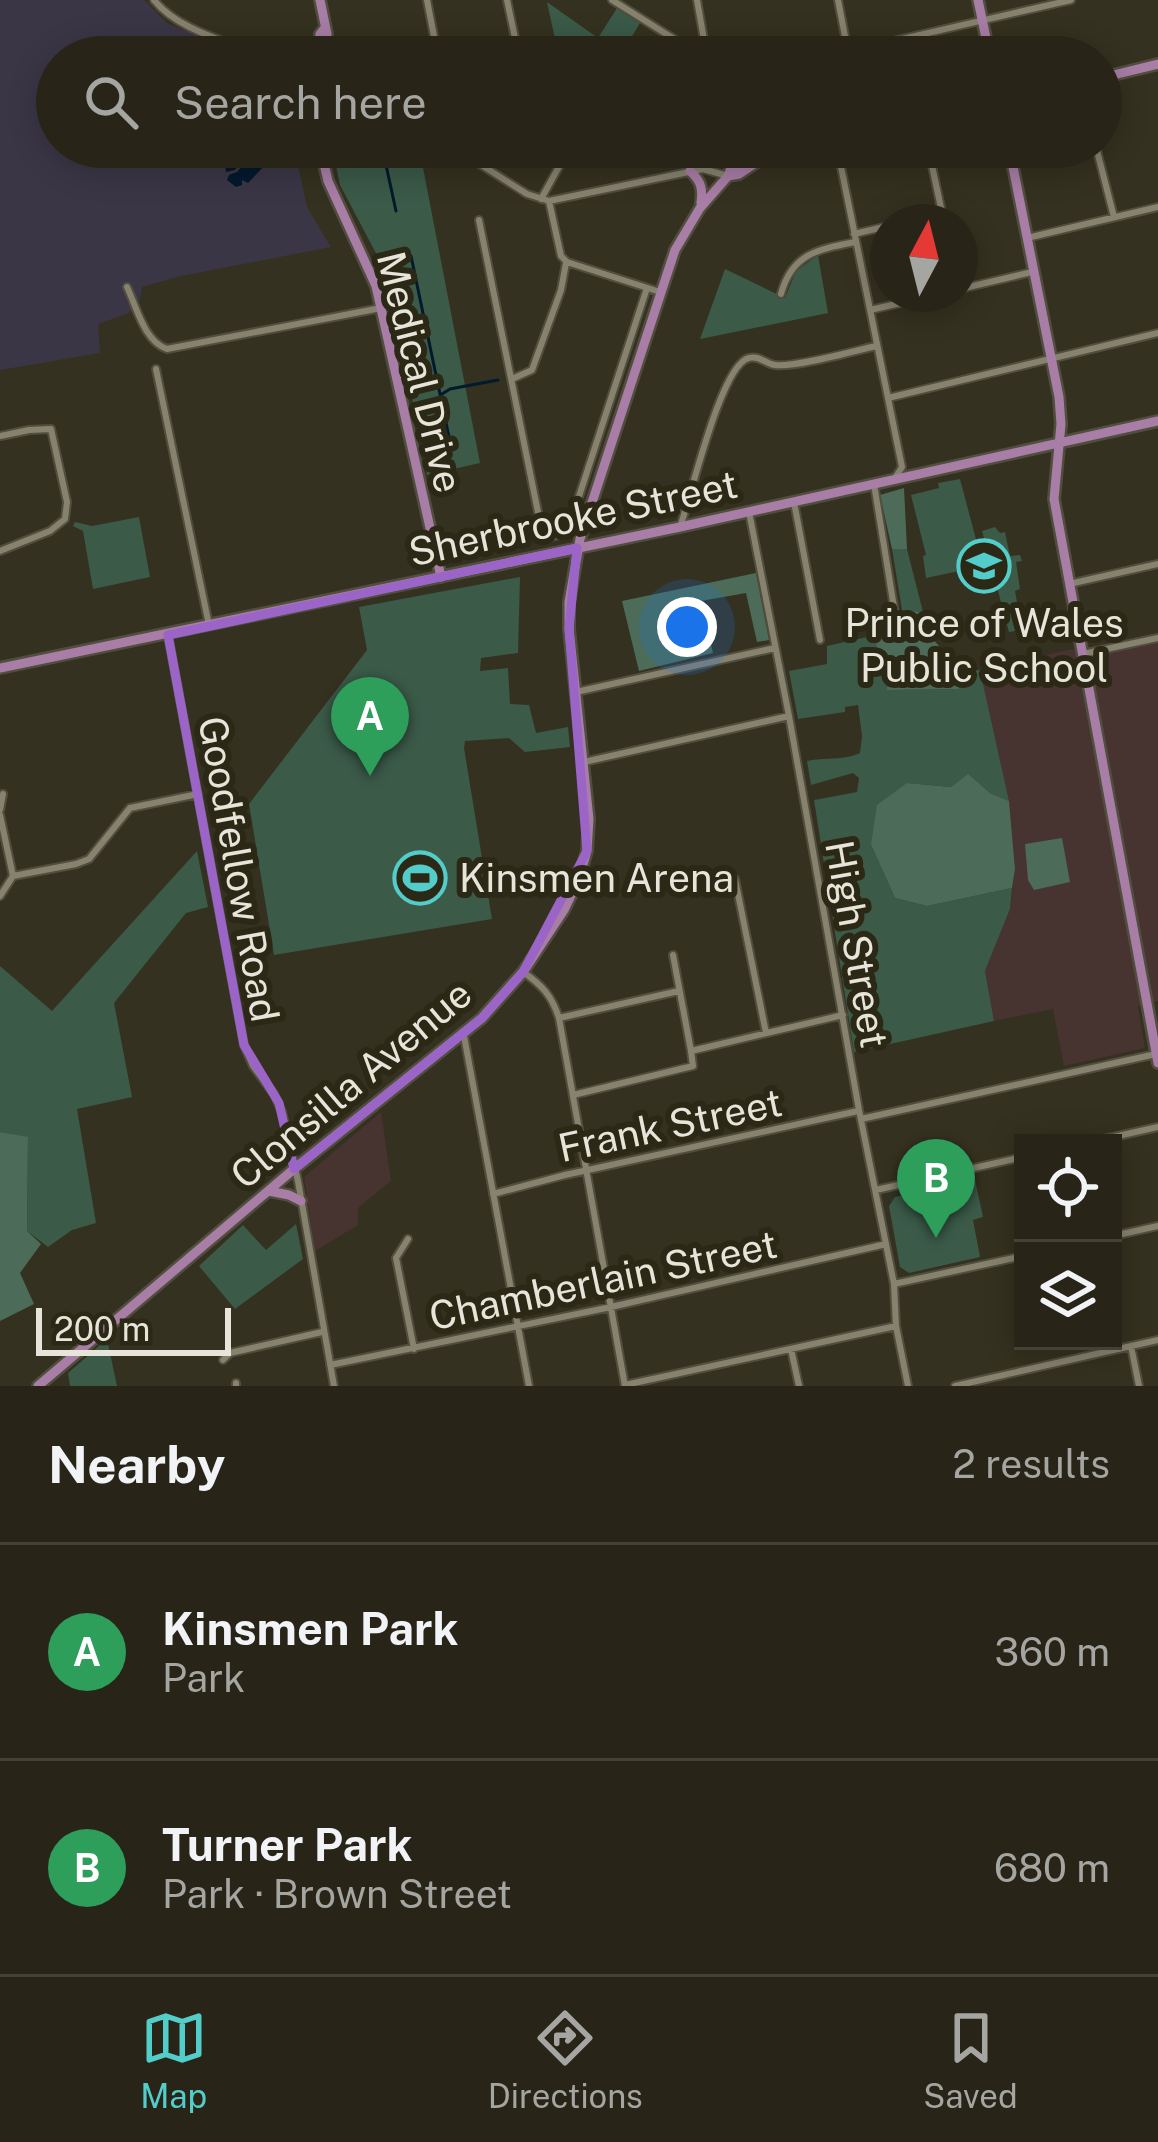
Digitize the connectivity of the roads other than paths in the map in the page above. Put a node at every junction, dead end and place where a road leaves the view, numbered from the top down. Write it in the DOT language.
graph roads {
  1 [pos="154,0"];
  2 [pos="320,0"];
  3 [pos="427,0"];
  4 [pos="507,0"];
  5 [pos="612,0"];
  6 [pos="697,0"];
  7 [pos="838,0"];
  8 [pos="978,0"];
  9 [pos="1071,0"];
  10 [pos="982,19"];
  11 [pos="212,36"];
  12 [pos="326,36"];
  13 [pos="434,36"];
  14 [pos="515,36"];
  15 [pos="671,36"];
  16 [pos="702,36"];
  17 [pos="845,36"];
  18 [pos="917,36"];
  19 [pos="986,36"];
  20 [pos="1158,64"];
  21 [pos="1122,73"];
  22 [pos="325,168"];
  23 [pos="486,168"];
  24 [pos="560,168"];
  25 [pos="731,168"];
  26 [pos="841,168"];
  27 [pos="932,168"];
  28 [pos="1013,168"];
  29 [pos="1101,168"];
  30 [pos="690,171"];
  31 [pos="728,176"];
  32 [pos="545,200"];
  33 [pos="940,204"];
  34 [pos="1158,207"];
  35 [pos="700,208"];
  36 [pos="1114,218"];
  37 [pos="479,220"];
  38 [pos="870,233"];
  39 [pos="855,238"];
  40 [pos="1027,238"];
  41 [pos="567,262"];
  42 [pos="1034,272"];
  43 [pos="978,285"];
  44 [pos="127,286"];
  45 [pos="647,288"];
  46 [pos="660,292"];
  47 [pos="782,294"];
  48 [pos="381,308"];
  49 [pos="870,310"];
  50 [pos="870,312"];
  51 [pos="1158,333"];
  52 [pos="876,346"];
  53 [pos="1051,358"];
  54 [pos="156,369"];
  55 [pos="512,379"];
  56 [pos="888,398"];
  57 [pos="1158,421"];
  58 [pos="0,436"];
  59 [pos="1059,443"];
  60 [pos="902,467"];
  61 [pos="925,473"];
  62 [pos="893,481"];
  63 [pos="874,484"];
  64 [pos="794,502"];
  65 [pos="749,512"];
  66 [pos="680,527"];
  67 [pos="577,548"];
  68 [pos="0,551"];
  69 [pos="1158,564"];
  70 [pos="438,578"];
  71 [pos="1069,584"];
  72 [pos="209,626"];
  73 [pos="897,626"];
  74 [pos="168,635"];
  75 [pos="1158,638"];
  76 [pos="820,640"];
  77 [pos="775,648"];
  78 [pos="1084,654"];
  79 [pos="0,668"];
  80 [pos="576,692"];
  81 [pos="789,716"];
  82 [pos="584,762"];
  83 [pos="3,794"];
  84 [pos="198,794"];
  85 [pos="0,813"];
  86 [pos="13,876"];
  87 [pos="735,879"];
  88 [pos="0,896"];
  89 [pos="673,955"];
  90 [pos="523,971"];
  91 [pos="679,991"];
  92 [pos="1154,1010"];
  93 [pos="843,1015"];
  94 [pos="559,1018"];
  95 [pos="463,1033"];
  96 [pos="766,1033"];
  97 [pos="691,1051"];
  98 [pos="1157,1058"];
  99 [pos="572,1095"];
  100 [pos="860,1114"];
  101 [pos="1158,1127"];
  102 [pos="1122,1135"];
  103 [pos="1014,1159"];
  104 [pos="294,1169"];
  105 [pos="586,1172"];
  106 [pos="876,1190"];
  107 [pos="269,1191"];
  108 [pos="493,1194"];
  109 [pos="301,1201"];
  110 [pos="1158,1226"];
  111 [pos="1122,1234"];
  112 [pos="408,1239"];
  113 [pos="886,1244"];
  114 [pos="1014,1258"];
  115 [pos="894,1284"];
  116 [pos="611,1307"];
  117 [pos="518,1326"];
  118 [pos="896,1326"];
  119 [pos="324,1332"];
  120 [pos="1158,1340"];
  121 [pos="1131,1346"];
  122 [pos="414,1349"];
  123 [pos="790,1349"];
  124 [pos="224,1360"];
  125 [pos="330,1365"];
  126 [pos="625,1385"];
  127 [pos="38,1386"];
  128 [pos="334,1386"];
  129 [pos="529,1386"];
  130 [pos="799,1386"];
  131 [pos="908,1386"];
  132 [pos="955,1386"];
  133 [pos="1139,1386"];
  1 -- 11 [label="street"];
  2 -- 12 [label="main road"];
  3 -- 13 [label="street"];
  4 -- 14 [label="street"];
  5 -- 15 [label="street"];
  6 -- 16 [label="street"];
  7 -- 17 [label="street"];
  8 -- 10 [label="main road"];
  9 -- 10 [label="street"];
  10 -- 18 [label="street"];
  10 -- 19 [label="main road"];
  20 -- 21 [label="main road"];
  22 -- 48 [label="main road, Medical Drive"];
  23 -- 32 [label="street"];
  24 -- 32 [label="street"];
  25 -- 31 [label="main road"];
  26 -- 39 [label="street"];
  27 -- 33 [label="street"];
  28 -- 40 [label="main road"];
  29 -- 36 [label="street"];
  30 -- 31 [label="street"];
  30 -- 32 [label="street"];
  30 -- 35 [label="main road"];
  31 -- 35 [label="main road, Clonsilla Avenue"];
  32 -- 41 [label="street"];
  34 -- 36 [label="street"];
  35 -- 46 [label="main road, Clonsilla Avenue"];
  36 -- 40 [label="street"];
  37 -- 55 [label="street"];
  38 -- 39 [label="street"];
  39 -- 47 [label="street"];
  39 -- 49 [label="street"];
  40 -- 42 [label="main road"];
  41 -- 45 [label="street"];
  41 -- 55 [label="street"];
  42 -- 43 [label="street"];
  42 -- 53 [label="main road"];
  44 -- 48 [label="street"];
  45 -- 46 [label="street"];
  45 -- 55 [label="street"];
  46 -- 67 [label="main road, Clonsilla Avenue"];
  48 -- 70 [label="main road, Medical Drive"];
  50 -- 52 [label="street"];
  51 -- 53 [label="street"];
  52 -- 56 [label="street"];
  52 -- 66 [label="street"];
  53 -- 56 [label="street"];
  53 -- 59 [label="main road"];
  54 -- 72 [label="street"];
  56 -- 60 [label="street"];
  57 -- 59 [label="main road, Sherbrooke Street"];
  58 -- 68 [label="street"];
  59 -- 61 [label="main road, Sherbrooke Street"];
  59 -- 71 [label="main road"];
  60 -- 61 [label="street"];
  60 -- 62 [label="street"];
  61 -- 62 [label="main road, Sherbrooke Street"];
  62 -- 63 [label="main road, Sherbrooke Street"];
  63 -- 64 [label="main road, Sherbrooke Street"];
  63 -- 73 [label="street"];
  64 -- 65 [label="main road, Sherbrooke Street"];
  64 -- 76 [label="street"];
  65 -- 66 [label="main road, Sherbrooke Street"];
  65 -- 77 [label="street, High Street"];
  66 -- 67 [label="main road, Sherbrooke Street"];
  67 -- 70 [label="main road, Sherbrooke Street"];
  67 -- 80 [label="main road, Clonsilla Avenue"];
  69 -- 71 [label="street"];
  70 -- 72 [label="main road, Sherbrooke Street"];
  71 -- 78 [label="main road"];
  72 -- 74 [label="main road, Sherbrooke Street"];
  74 -- 79 [label="main road, Sherbrooke Street"];
  74 -- 84 [label="street, Goodfellow Road"];
  75 -- 78 [label="street"];
  77 -- 80 [label="street"];
  77 -- 81 [label="street, High Street"];
  78 -- 92 [label="main road"];
  80 -- 82 [label="main road, Clonsilla Avenue"];
  81 -- 82 [label="street"];
  81 -- 93 [label="street, High Street"];
  82 -- 90 [label="main road, Clonsilla Avenue"];
  83 -- 85 [label="street"];
  84 -- 86 [label="street"];
  84 -- 104 [label="street, Goodfellow Road"];
  85 -- 86 [label="street"];
  86 -- 88 [label="street"];
  87 -- 96 [label="street"];
  89 -- 91 [label="street"];
  90 -- 94 [label="street"];
  90 -- 95 [label="main road, Clonsilla Avenue"];
  91 -- 94 [label="street"];
  91 -- 97 [label="street"];
  92 -- 98 [label="main road"];
  93 -- 96 [label="street"];
  93 -- 100 [label="street, High Street"];
  94 -- 99 [label="street"];
  95 -- 104 [label="main road, Clonsilla Avenue"];
  95 -- 108 [label="street"];
  96 -- 97 [label="street"];
  97 -- 99 [label="street"];
  98 -- 100 [label="street, Frank Street"];
  99 -- 105 [label="street"];
  100 -- 105 [label="street, Frank Street"];
  100 -- 106 [label="street, High Street"];
  101 -- 102 [label="street"];
  103 -- 106 [label="street"];
  104 -- 107 [label="main road, Clonsilla Avenue"];
  104 -- 109 [label="street, Goodfellow Road"];
  105 -- 108 [label="street, Frank Street"];
  105 -- 116 [label="street"];
  106 -- 113 [label="street, High Street"];
  107 -- 109 [label="main road"];
  107 -- 127 [label="main road, Clonsilla Avenue"];
  108 -- 117 [label="street"];
  109 -- 119 [label="street, Goodfellow Road"];
  110 -- 111 [label="street"];
  112 -- 122 [label="street"];
  113 -- 115 [label="street, High Street"];
  113 -- 116 [label="street, Chamberlain Street"];
  114 -- 115 [label="street"];
  115 -- 118 [label="street, High Street"];
  116 -- 117 [label="street, Chamberlain Street"];
  116 -- 126 [label="street"];
  117 -- 122 [label="street, Chamberlain Street"];
  117 -- 129 [label="street"];
  118 -- 123 [label="street"];
  118 -- 131 [label="street, High Street"];
  119 -- 124 [label="street"];
  119 -- 125 [label="street, Goodfellow Road"];
  120 -- 121 [label="street"];
  121 -- 132 [label="street"];
  121 -- 133 [label="street"];
  122 -- 125 [label="street, Chamberlain Street"];
  123 -- 126 [label="street"];
  123 -- 130 [label="street"];
  125 -- 128 [label="street, Goodfellow Road"];
}
